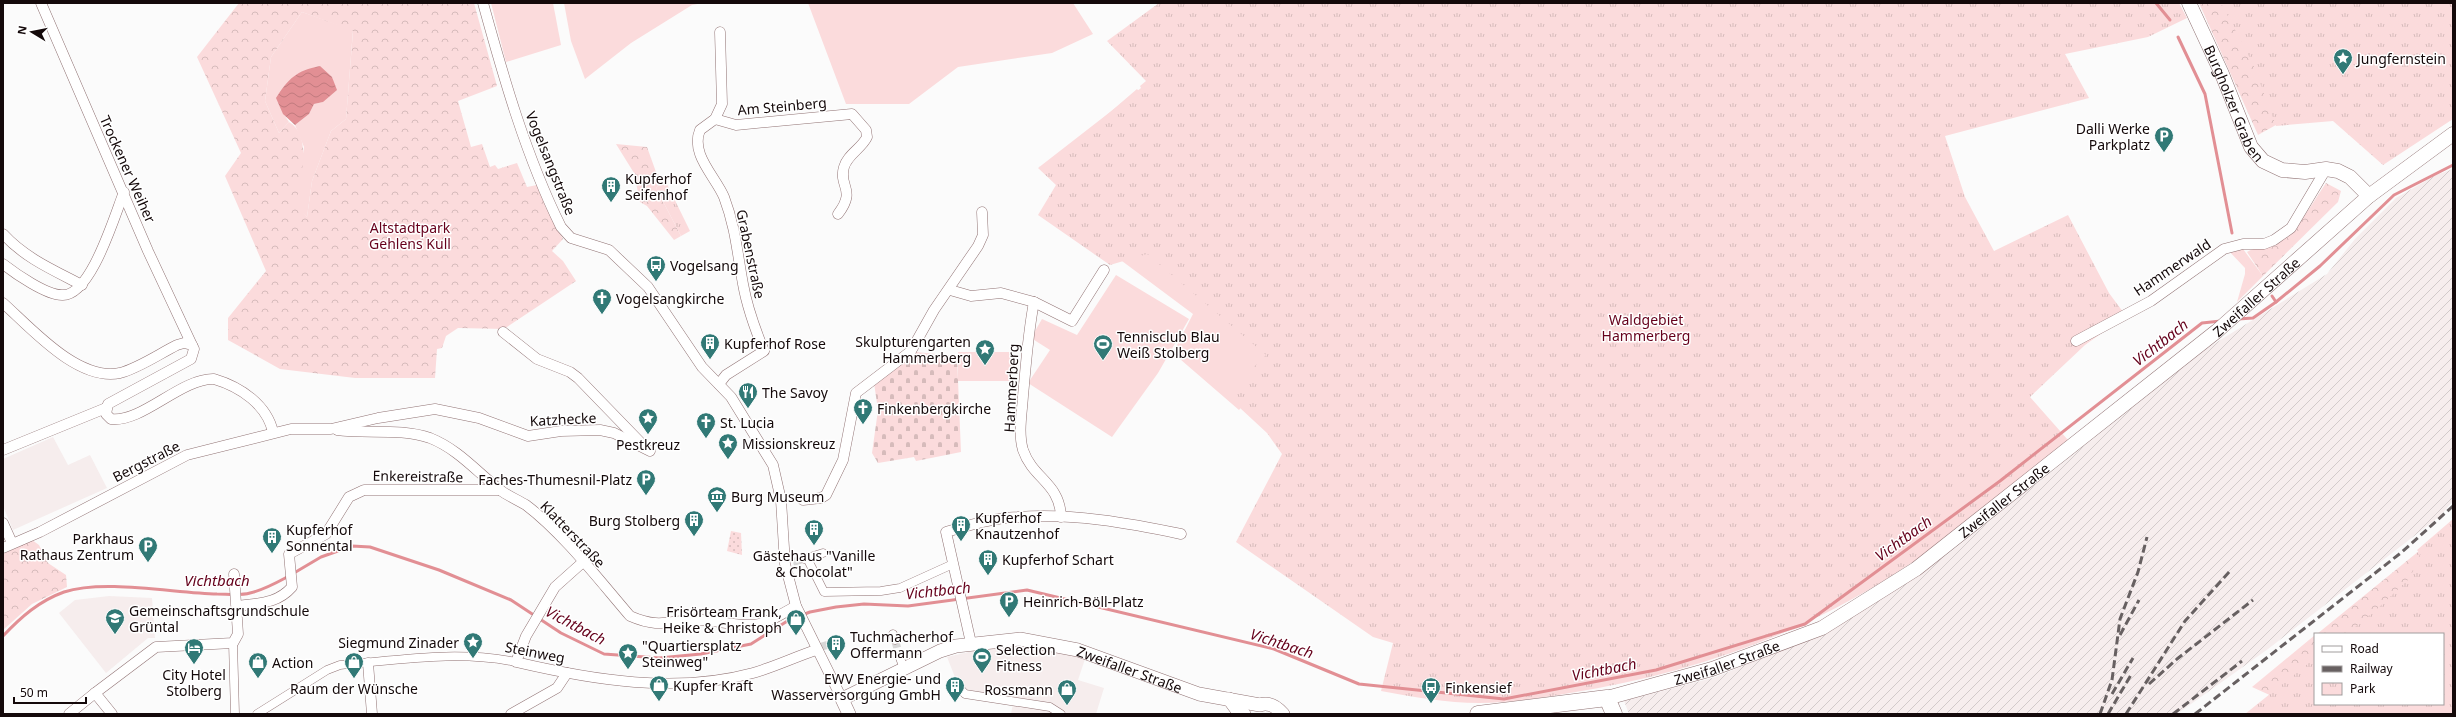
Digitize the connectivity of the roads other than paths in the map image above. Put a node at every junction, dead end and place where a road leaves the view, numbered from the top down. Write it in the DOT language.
graph roads {
  1 [pos="41,3"];
  2 [pos="483,3"];
  3 [pos="2189,3"];
  4 [pos="720,32"];
  5 [pos="715,119"];
  6 [pos="2453,134"];
  7 [pos="2326,169"];
  8 [pos="124,192"];
  9 [pos="2369,196"];
  10 [pos="982,212"];
  11 [pos="838,214"];
  12 [pos="3,234"];
  13 [pos="3,264"];
  14 [pos="1104,270"];
  15 [pos="82,285"];
  16 [pos="950,290"];
  17 [pos="1034,302"];
  18 [pos="3,303"];
  19 [pos="503,332"];
  20 [pos="2076,341"];
  21 [pos="192,345"];
  22 [pos="719,384"];
  23 [pos="106,408"];
  24 [pos="311,429"];
  25 [pos="331,429"];
  26 [pos="273,432"];
  27 [pos="3,450"];
  28 [pos="500,490"];
  29 [pos="803,500"];
  30 [pos="1061,517"];
  31 [pos="3,523"];
  32 [pos="1181,534"];
  33 [pos="12,543"];
  34 [pos="3,548"];
  35 [pos="823,553"];
  36 [pos="583,562"];
  37 [pos="953,564"];
  38 [pos="234,574"];
  39 [pos="237,604"];
  40 [pos="798,610"];
  41 [pos="233,643"];
  42 [pos="971,643"];
  43 [pos="817,648"];
  44 [pos="368,662"];
  45 [pos="516,662"];
  46 [pos="567,673"];
  47 [pos="955,683"];
  48 [pos="95,693"];
  49 [pos="1607,698"];
  50 [pos="842,699"];
  51 [pos="1230,699"];
  52 [pos="1265,710"];
  53 [pos="69,714"];
  54 [pos="112,714"];
  55 [pos="235,714"];
  56 [pos="257,714"];
  57 [pos="372,714"];
  58 [pos="511,714"];
  59 [pos="849,714"];
  60 [pos="1061,714"];
  61 [pos="1244,714"];
  62 [pos="1282,714"];
  63 [pos="1478,714"];
  64 [pos="1614,714"];
  1 -- 8 [label="street, Trockener Weiher"];
  2 -- 22 [label="street, Vogelsangstraße"];
  3 -- 7 [label="main road, Burgholzer Graben"];
  4 -- 5 [label="street"];
  5 -- 11 [label="street, Am Steinberg"];
  5 -- 22 [label="street, Grabenstraße"];
  6 -- 9 [label="main road, Zweifaller Straße"];
  7 -- 9 [label="main road, Burgholzer Graben"];
  7 -- 20 [label="street, Hammerwald"];
  8 -- 15 [label="street"];
  8 -- 21 [label="street, Trockener Weiher"];
  9 -- 49 [label="main road, Zweifaller Straße"];
  10 -- 16 [label="street"];
  12 -- 15 [label="street"];
  13 -- 15 [label="street"];
  14 -- 17 [label="street"];
  16 -- 17 [label="street"];
  16 -- 29 [label="street"];
  17 -- 30 [label="street, Hammerberg"];
  18 -- 21 [label="street"];
  19 -- 25 [label="street, Katzhecke"];
  21 -- 23 [label="street"];
  22 -- 40 [label="street, Vogelsangstraße"];
  23 -- 26 [label="street"];
  23 -- 27 [label="street"];
  24 -- 25 [label="street, Katzhecke"];
  24 -- 26 [label="street, Bergstraße"];
  25 -- 28 [label="street, Klatterstraße"];
  26 -- 33 [label="street, Bergstraße"];
  28 -- 36 [label="street, Klatterstraße"];
  28 -- 39 [label="street, Enkereistraße"];
  30 -- 32 [label="street"];
  30 -- 37 [label="street"];
  31 -- 33 [label="street"];
  33 -- 34 [label="street, Bergstraße"];
  35 -- 37 [label="street"];
  36 -- 40 [label="street, Klatterstraße"];
  36 -- 45 [label="street"];
  37 -- 42 [label="street"];
  38 -- 39 [label="street"];
  39 -- 41 [label="street"];
  40 -- 43 [label="street, Vogelsangstraße"];
  41 -- 48 [label="street"];
  41 -- 55 [label="street"];
  42 -- 50 [label="street, Zweifaller Straße"];
  42 -- 51 [label="street, Zweifaller Straße"];
  43 -- 46 [label="street, Steinweg"];
  43 -- 50 [label="street, Vogelsangstraße"];
  44 -- 45 [label="street, Steinweg"];
  44 -- 56 [label="street, Steinweg"];
  44 -- 57 [label="street"];
  45 -- 46 [label="street, Steinweg"];
  46 -- 58 [label="street"];
  47 -- 60 [label="street"];
  48 -- 53 [label="street"];
  48 -- 54 [label="street"];
  49 -- 63 [label="main road, Zweifaller Straße"];
  49 -- 64 [label="main road"];
  50 -- 59 [label="street"];
  51 -- 52 [label="street, Zweifaller Straße"];
  51 -- 61 [label="street"];
  52 -- 62 [label="street, Zweifaller Straße"];
}
